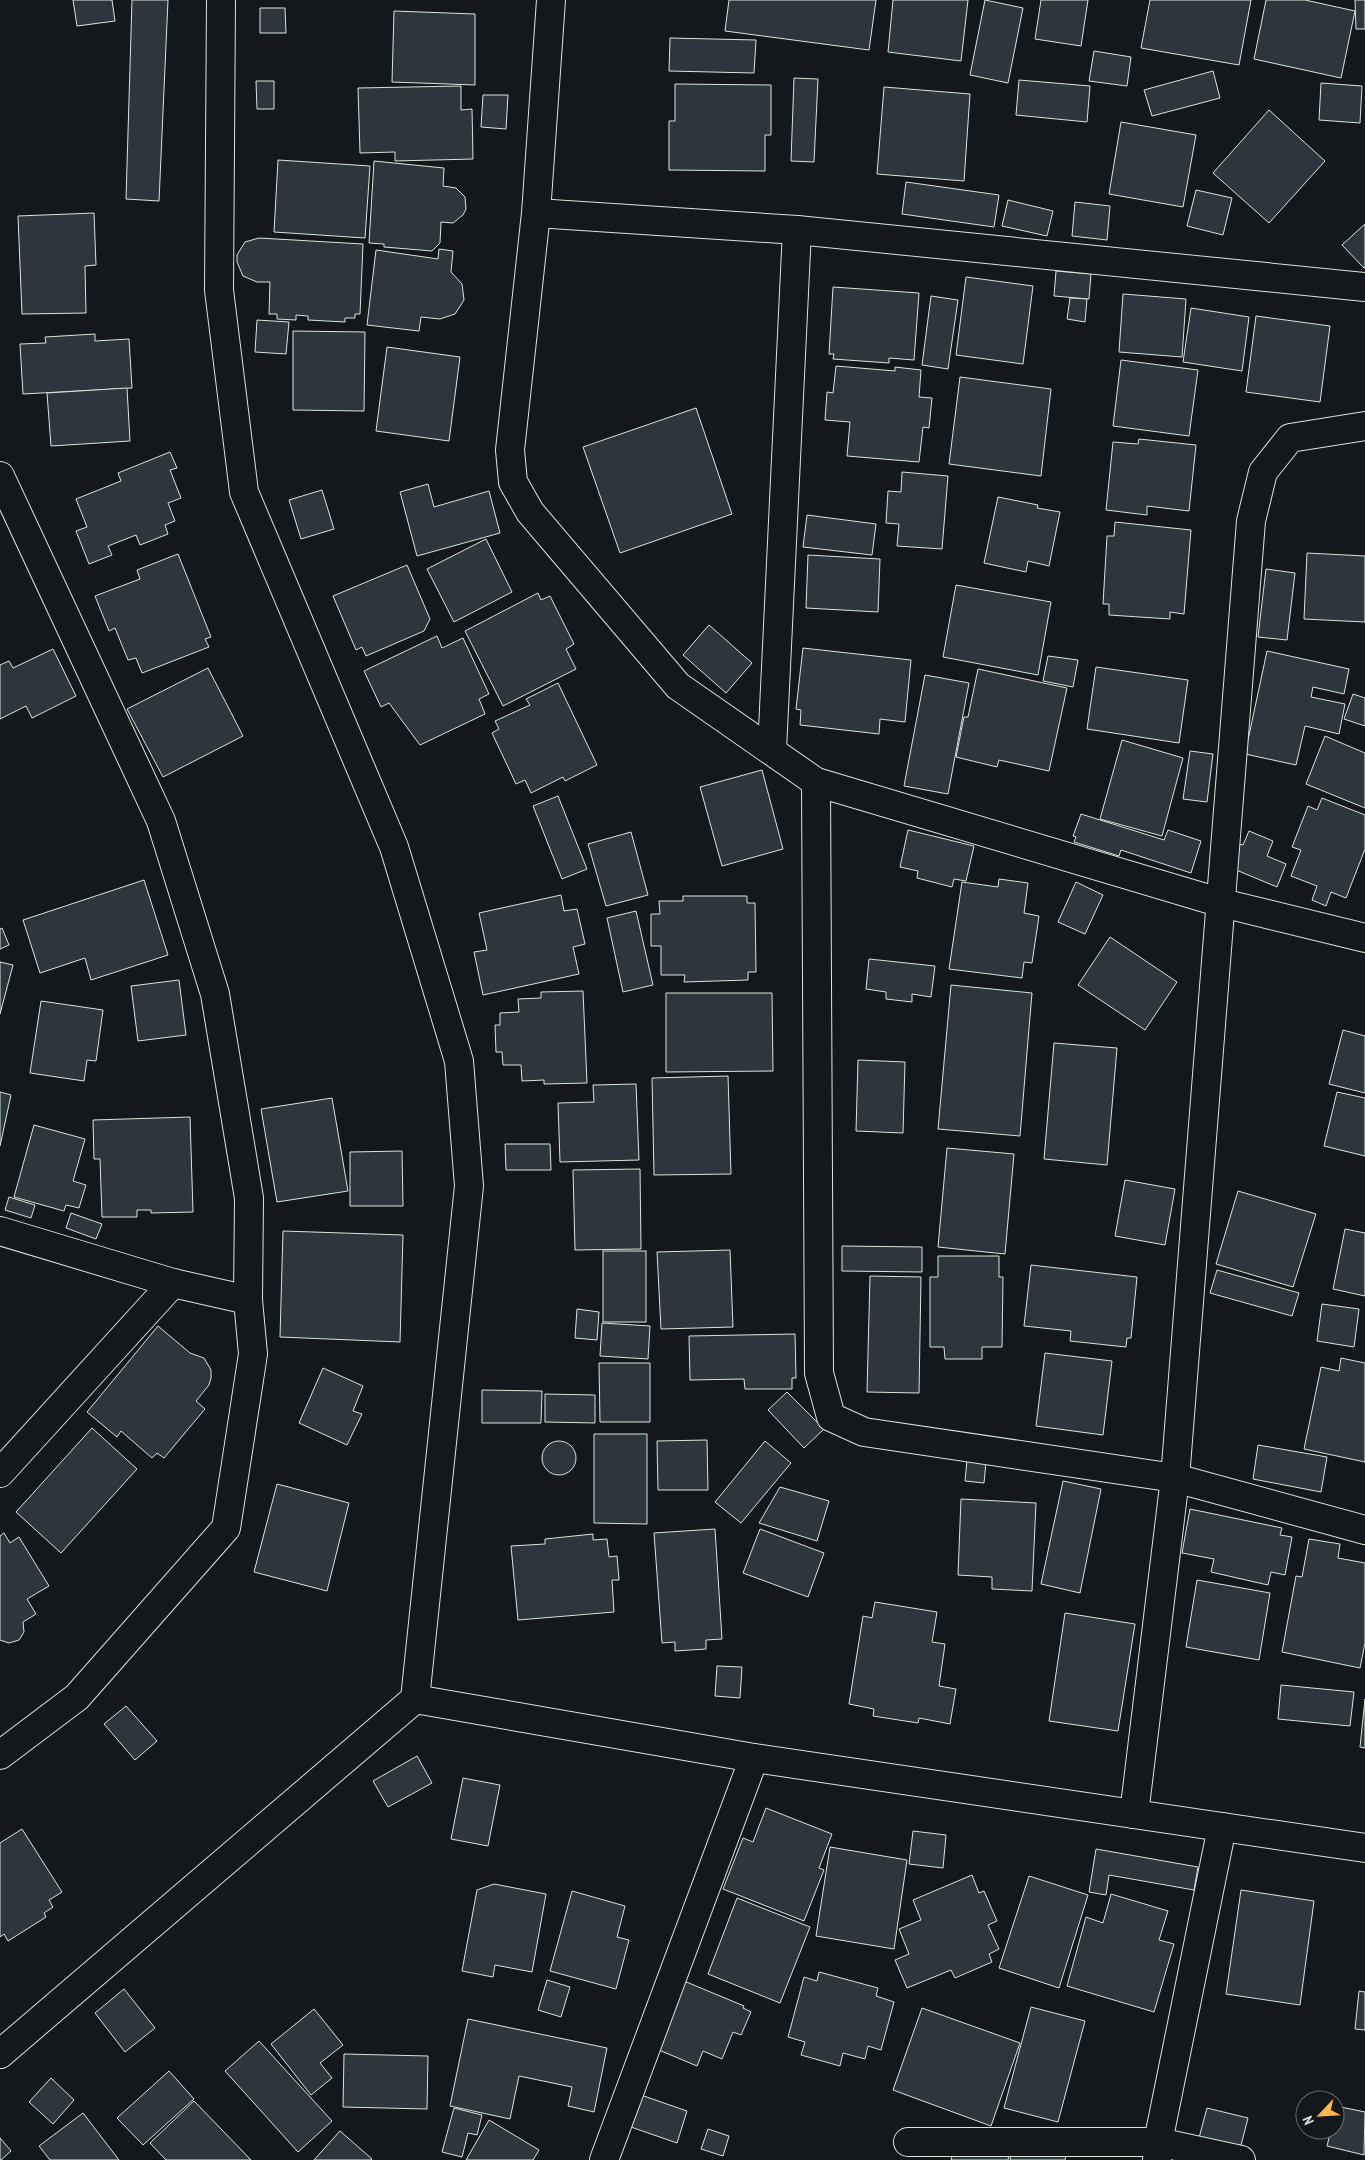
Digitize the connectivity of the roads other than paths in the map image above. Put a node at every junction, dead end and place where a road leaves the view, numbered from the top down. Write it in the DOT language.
graph roads {
  1 [pos="221,0"];
  2 [pos="551,0"];
  3 [pos="536,213"];
  4 [pos="797,230"];
  5 [pos="1365,287"];
  6 [pos="1365,426"];
  7 [pos="0,476"];
  8 [pos="772,750"];
  9 [pos="816,782"];
  10 [pos="1222,903"];
  11 [pos="1365,938"];
  12 [pos="0,1231"];
  13 [pos="172,1283"];
  14 [pos="248,1300"];
  15 [pos="0,1473"];
  16 [pos="1175,1478"];
  17 [pos="1365,1530"];
  18 [pos="415,1699"];
  19 [pos="0,1755"];
  20 [pos="754,1758"];
  21 [pos="1134,1814"];
  22 [pos="1222,1827"];
  23 [pos="1365,1848"];
  24 [pos="0,2054"];
  25 [pos="908,2142"];
  26 [pos="1158,2151"];
  27 [pos="604,2160"];
  28 [pos="1241,2160"];
  1 -- 18 [label="street"];
  2 -- 3 [label="street"];
  3 -- 4 [label="street"];
  3 -- 8 [label="street"];
  4 -- 5 [label="street"];
  4 -- 8 [label="street"];
  6 -- 10 [label="street"];
  7 -- 14 [label="street"];
  8 -- 9 [label="street"];
  9 -- 10 [label="street"];
  9 -- 16 [label="street"];
  10 -- 11 [label="street"];
  10 -- 16 [label="street"];
  12 -- 13 [label="street"];
  13 -- 14 [label="street"];
  13 -- 15 [label="street"];
  14 -- 19 [label="street"];
  16 -- 17 [label="street"];
  16 -- 21 [label="street"];
  18 -- 20 [label="street"];
  18 -- 24 [label="street"];
  20 -- 21 [label="street"];
  20 -- 27 [label="street"];
  21 -- 22 [label="street"];
  22 -- 23 [label="street"];
  22 -- 26 [label="street"];
  25 -- 26 [label="street"];
  26 -- 28 [label="street"];
}
